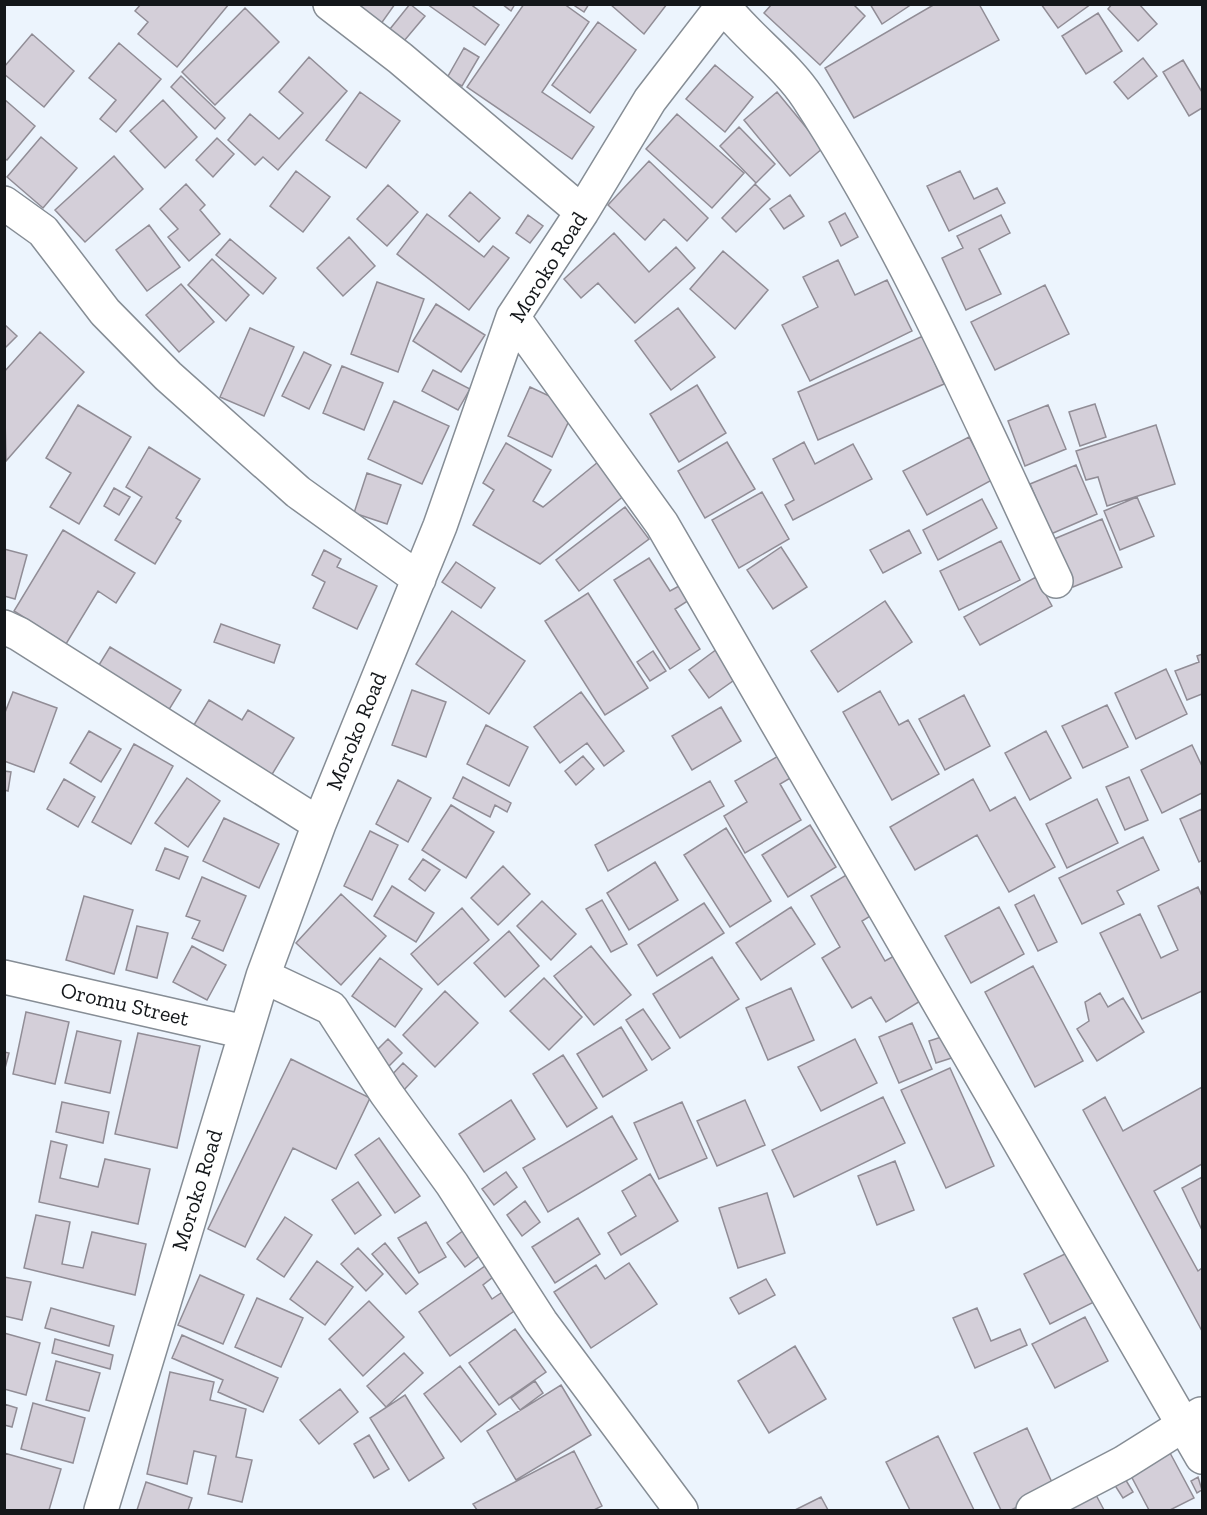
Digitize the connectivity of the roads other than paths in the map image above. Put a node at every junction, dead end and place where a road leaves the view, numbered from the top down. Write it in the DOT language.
graph roads {
  1 [pos="330,4"];
  2 [pos="723,5"];
  3 [pos="4,203"];
  4 [pos="582,212"];
  5 [pos="513,316"];
  6 [pos="418,579"];
  7 [pos="1056,581"];
  8 [pos="4,627"];
  9 [pos="319,824"];
  10 [pos="263,976"];
  11 [pos="4,977"];
  12 [pos="245,1032"];
  13 [pos="1193,1419"];
  14 [pos="1203,1456"];
  15 [pos="101,1510"];
  16 [pos="681,1510"];
  17 [pos="1034,1510"];
  1 -- 4 [label="street"];
  2 -- 4 [label="street, Moroko Road"];
  2 -- 7 [label="street"];
  3 -- 6 [label="street"];
  4 -- 5 [label="street, Moroko Road"];
  5 -- 6 [label="street, Moroko Road"];
  5 -- 13 [label="street"];
  6 -- 9 [label="street, Moroko Road"];
  8 -- 9 [label="street"];
  9 -- 10 [label="street, Moroko Road"];
  10 -- 12 [label="street, Moroko Road"];
  10 -- 16 [label="street"];
  11 -- 12 [label="street, Oromu Street"];
  12 -- 15 [label="street, Moroko Road"];
  13 -- 14 [label="street"];
  13 -- 17 [label="street"];
}
